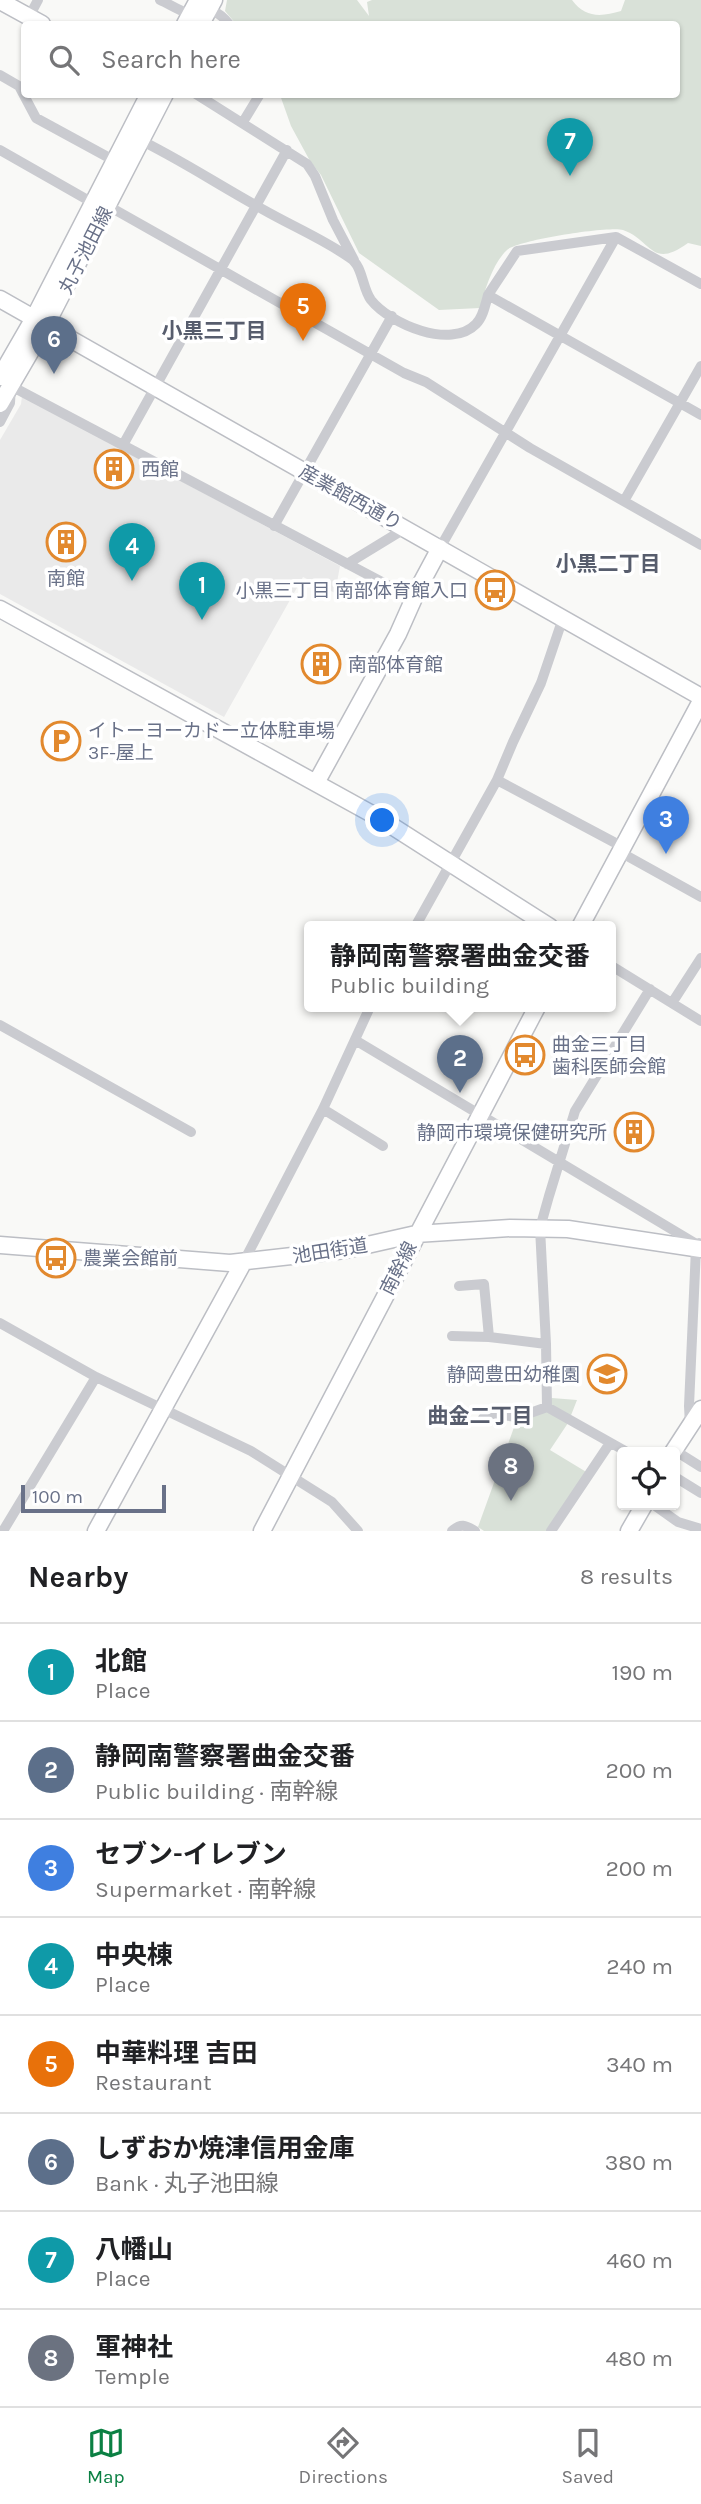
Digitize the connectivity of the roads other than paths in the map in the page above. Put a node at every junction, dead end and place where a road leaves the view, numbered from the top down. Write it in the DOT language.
graph roads {
  1 [pos="38,0"];
  2 [pos="160,0"];
  3 [pos="0,1"];
  4 [pos="199,12"];
  5 [pos="36,21"];
  6 [pos="225,21"];
  7 [pos="0,75"];
  8 [pos="21,90"];
  9 [pos="25,98"];
  10 [pos="148,98"];
  11 [pos="162,98"];
  12 [pos="203,98"];
  13 [pos="258,98"];
  14 [pos="243,122"];
  15 [pos="135,138"];
  16 [pos="0,150"];
  17 [pos="288,150"];
  18 [pos="115,161"];
  19 [pos="103,204"];
  20 [pos="257,206"];
  21 [pos="616,237"];
  22 [pos="354,260"];
  23 [pos="221,272"];
  24 [pos="701,284"];
  25 [pos="488,295"];
  26 [pos="0,299"];
  27 [pos="391,316"];
  28 [pos="40,321"];
  29 [pos="561,337"];
  30 [pos="370,354"];
  31 [pos="701,366"];
  32 [pos="6,381"];
  33 [pos="156,387"];
  34 [pos="680,403"];
  35 [pos="0,404"];
  36 [pos="701,415"];
  37 [pos="0,422"];
  38 [pos="507,432"];
  39 [pos="123,445"];
  40 [pos="304,471"];
  41 [pos="624,501"];
  42 [pos="274,526"];
  43 [pos="406,528"];
  44 [pos="701,545"];
  45 [pos="440,548"];
  46 [pos="347,564"];
  47 [pos="414,599"];
  48 [pos="0,609"];
  49 [pos="563,618"];
  50 [pos="701,699"];
  51 [pos="497,780"];
  52 [pos="316,783"];
  53 [pos="621,849"];
  54 [pos="450,862"];
  55 [pos="701,897"];
  56 [pos="418,921"];
  57 [pos="541,921"];
  58 [pos="583,921"];
  59 [pos="701,958"];
  60 [pos="616,968"];
  61 [pos="650,989"];
  62 [pos="672,1003"];
  63 [pos="367,1012"];
  64 [pos="534,1012"];
  65 [pos="701,1021"];
  66 [pos="0,1025"];
  67 [pos="355,1041"];
  68 [pos="323,1109"];
  69 [pos="479,1115"];
  70 [pos="191,1132"];
  71 [pos="383,1146"];
  72 [pos="559,1163"];
  73 [pos="540,1228"];
  74 [pos="416,1234"];
  75 [pos="0,1245"];
  76 [pos="699,1246"];
  77 [pos="243,1263"];
  78 [pos="459,1286"];
  79 [pos="1,1326"];
  80 [pos="452,1336"];
  81 [pos="489,1337"];
  82 [pos="546,1344"];
  83 [pos="96,1377"];
  84 [pos="547,1407"];
  85 [pos="165,1408"];
  86 [pos="701,1409"];
  87 [pos="483,1418"];
  88 [pos="690,1425"];
  89 [pos="610,1443"];
  90 [pos="618,1447"];
  91 [pos="676,1447"];
  92 [pos="680,1455"];
  93 [pos="701,1467"];
  94 [pos="290,1476"];
  95 [pos="680,1479"];
  96 [pos="701,1493"];
  97 [pos="641,1510"];
  98 [pos="661,1510"];
  99 [pos="696,1530"];
  100 [pos="3,1531"];
  101 [pos="96,1531"];
  102 [pos="262,1531"];
  103 [pos="358,1531"];
  104 [pos="452,1531"];
  105 [pos="475,1531"];
  106 [pos="551,1531"];
  107 [pos="629,1531"];
  1 -- 5 [label="street"];
  2 -- 4 [label="street"];
  3 -- 5 [label="street"];
  4 -- 6 [label="street"];
  7 -- 8 [label="street"];
  9 -- 18 [label="street"];
  10 -- 15 [label="street, 丸子池田線"];
  11 -- 15 [label="street, 丸子池田線"];
  12 -- 14 [label="street"];
  13 -- 14 [label="street"];
  14 -- 17 [label="street"];
  15 -- 18 [label="street, 丸子池田線"];
  15 -- 19 [label="street, 丸子池田線"];
  15 -- 20 [label="street"];
  16 -- 19 [label="street"];
  17 -- 20 [label="street"];
  17 -- 22 [label="street"];
  18 -- 19 [label="street, 丸子池田線"];
  19 -- 23 [label="street"];
  19 -- 28 [label="street, 丸子池田線"];
  20 -- 22 [label="street"];
  20 -- 23 [label="street"];
  21 -- 24 [label="street"];
  21 -- 25 [label="street"];
  21 -- 29 [label="street"];
  22 -- 27 [label="street"];
  23 -- 30 [label="street"];
  23 -- 33 [label="street"];
  25 -- 27 [label="street"];
  25 -- 29 [label="street"];
  26 -- 28 [label="street, 産業館西通り"];
  27 -- 30 [label="street"];
  28 -- 32 [label="street, 丸子池田線"];
  28 -- 33 [label="street, 産業館西通り"];
  29 -- 34 [label="street"];
  29 -- 38 [label="street"];
  30 -- 38 [label="street"];
  30 -- 40 [label="street"];
  31 -- 34 [label="street"];
  32 -- 35 [label="street, 丸子池田線"];
  32 -- 37 [label="street"];
  32 -- 39 [label="street"];
  33 -- 39 [label="street"];
  33 -- 40 [label="street, 産業館西通り"];
  34 -- 36 [label="street"];
  34 -- 41 [label="street"];
  38 -- 41 [label="street"];
  38 -- 45 [label="street"];
  39 -- 42 [label="street"];
  40 -- 42 [label="street"];
  40 -- 43 [label="street, 産業館西通り"];
  41 -- 44 [label="street"];
  42 -- 46 [label="street"];
  43 -- 45 [label="street, 産業館西通り"];
  43 -- 46 [label="street"];
  45 -- 47 [label="street"];
  45 -- 49 [label="street, 産業館西通り"];
  46 -- 47 [label="street"];
  47 -- 52 [label="street"];
  48 -- 52 [label="street"];
  49 -- 50 [label="street, 産業館西通り"];
  49 -- 51 [label="street"];
  50 -- 53 [label="street"];
  51 -- 53 [label="street"];
  51 -- 54 [label="street"];
  52 -- 54 [label="street"];
  53 -- 55 [label="street"];
  53 -- 58 [label="street"];
  54 -- 56 [label="street"];
  54 -- 57 [label="street"];
  59 -- 62 [label="street"];
  60 -- 61 [label="street"];
  61 -- 62 [label="street"];
  61 -- 72 [label="street"];
  62 -- 65 [label="street"];
  63 -- 67 [label="street"];
  64 -- 69 [label="street, 南幹線"];
  66 -- 70 [label="street"];
  67 -- 68 [label="street"];
  67 -- 69 [label="street"];
  68 -- 71 [label="street"];
  68 -- 77 [label="street"];
  69 -- 72 [label="street"];
  69 -- 74 [label="street, 南幹線"];
  72 -- 73 [label="street"];
  72 -- 76 [label="street"];
  73 -- 74 [label="street, 池田街道"];
  73 -- 76 [label="street, 池田街道"];
  73 -- 82 [label="street"];
  74 -- 77 [label="street, 池田街道"];
  74 -- 94 [label="street, 南幹線"];
  75 -- 77 [label="street, 池田街道"];
  76 -- 88 [label="street"];
  77 -- 85 [label="street"];
  78 -- 81 [label="street"];
  79 -- 83 [label="street"];
  80 -- 81 [label="street"];
  81 -- 82 [label="street"];
  82 -- 84 [label="street"];
  83 -- 85 [label="street"];
  83 -- 100 [label="street"];
  84 -- 87 [label="street"];
  84 -- 89 [label="street"];
  85 -- 94 [label="street"];
  85 -- 101 [label="street"];
  86 -- 88 [label="street"];
  88 -- 91 [label="street"];
  89 -- 90 [label="street"];
  89 -- 106 [label="street"];
  92 -- 93 [label="street"];
  94 -- 102 [label="street, 南幹線"];
  94 -- 103 [label="street"];
  95 -- 96 [label="street"];
  97 -- 107 [label="street"];
  98 -- 99 [label="street"];
  104 -- 105 [label="street"];
}
